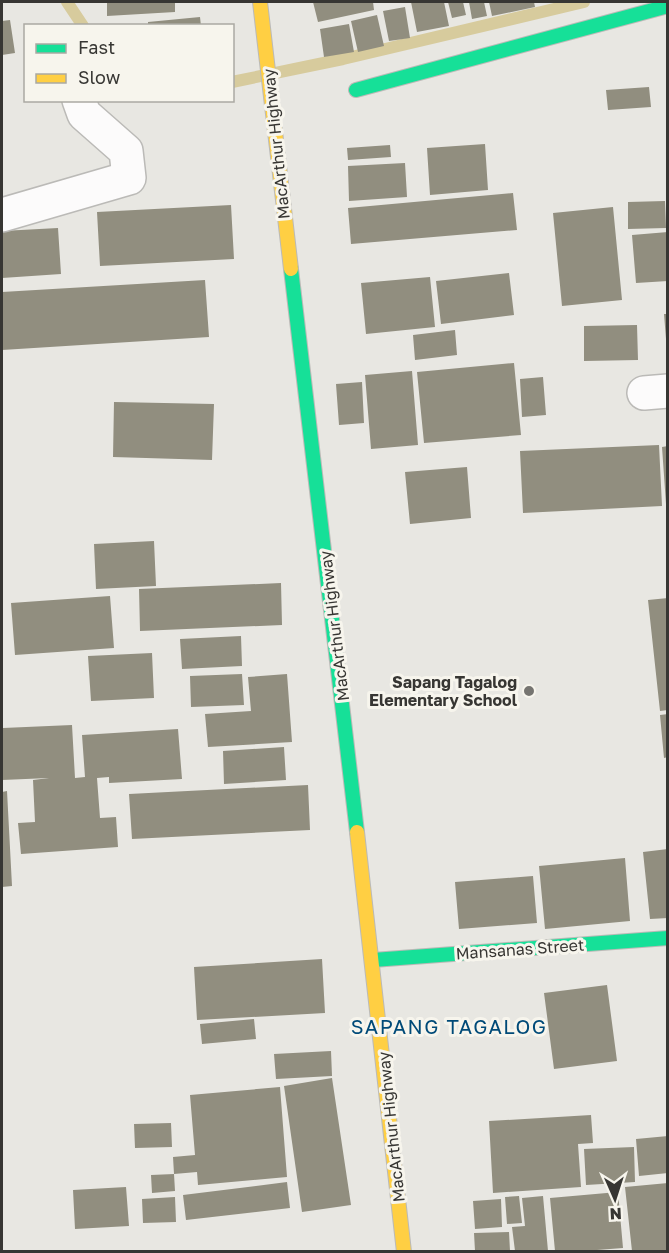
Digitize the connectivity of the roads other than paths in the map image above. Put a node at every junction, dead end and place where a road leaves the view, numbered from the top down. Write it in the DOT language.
graph roads {
  1 [pos="260,2"];
  2 [pos="668,6"];
  3 [pos="356,90"];
  4 [pos="80,102"];
  5 [pos="2,215"];
  6 [pos="668,938"];
  7 [pos="373,960"];
  8 [pos="404,1251"];
  1 -- 7 [label="main road, MacArthur Highway"];
  2 -- 3 [label="main road"];
  4 -- 5 [label="street"];
  6 -- 7 [label="main road, Mansanas Street"];
  7 -- 8 [label="main road, MacArthur Highway"];
}
